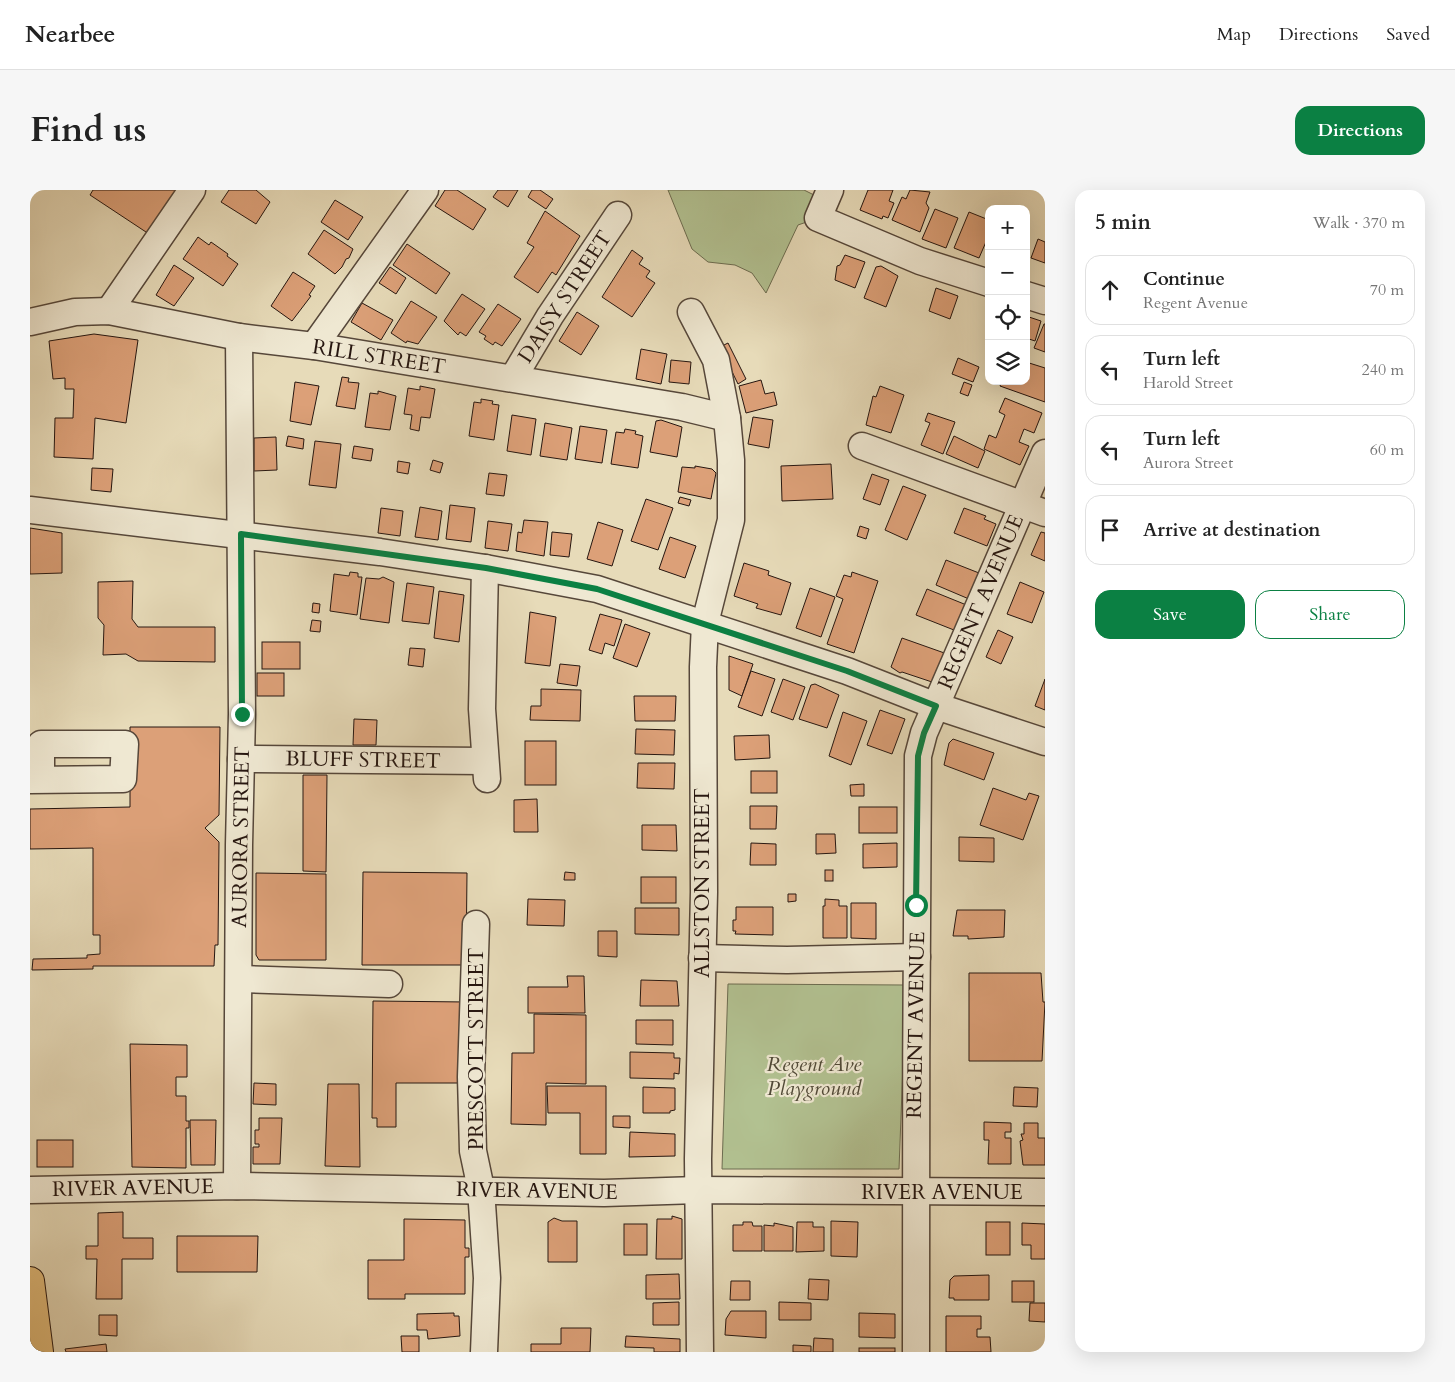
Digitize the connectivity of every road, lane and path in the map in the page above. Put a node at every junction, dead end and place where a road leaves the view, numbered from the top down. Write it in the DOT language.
graph roads {
  1 [pos="192,190"];
  2 [pos="425,190"];
  3 [pos="830,190"];
  4 [pos="618,215"];
  5 [pos="985,282"];
  6 [pos="1030,296"];
  7 [pos="1045,301"];
  8 [pos="108,311"];
  9 [pos="690,312"];
  10 [pos="30,322"];
  11 [pos="239,337"];
  12 [pos="314,346"];
  13 [pos="512,378"];
  14 [pos="727,418"];
  15 [pos="862,446"];
  16 [pos="1045,453"];
  17 [pos="1034,509"];
  18 [pos="30,510"];
  19 [pos="241,534"];
  20 [pos="486,568"];
  21 [pos="706,623"];
  22 [pos="936,706"];
  23 [pos="1045,742"];
  24 [pos="36,744"];
  25 [pos="241,758"];
  26 [pos="36,780"];
  27 [pos="476,924"];
  28 [pos="918,957"];
  29 [pos="702,958"];
  30 [pos="240,979"];
  31 [pos="389,984"];
  32 [pos="237,1186"];
  33 [pos="481,1189"];
  34 [pos="30,1190"];
  35 [pos="698,1190"];
  36 [pos="916,1192"];
  37 [pos="1045,1192"];
  38 [pos="30,1282"];
  39 [pos="39,1352"];
  40 [pos="484,1352"];
  41 [pos="700,1352"];
  42 [pos="916,1352"];
  1 -- 8 [label="street"];
  2 -- 12 [label="street"];
  3 -- 5 [label="street"];
  4 -- 13 [label="street, DAISY STREET"];
  6 -- 7 [label="street"];
  8 -- 10 [label="street, RILL STREET"];
  8 -- 11 [label="street, RILL STREET"];
  9 -- 14 [label="street, ALLSTON STREET"];
  11 -- 12 [label="street, RILL STREET"];
  11 -- 19 [label="street, AURORA STREET"];
  12 -- 13 [label="street, RILL STREET"];
  13 -- 14 [label="street, RILL STREET"];
  14 -- 21 [label="street, ALLSTON STREET"];
  15 -- 17 [label="street"];
  16 -- 17 [label="street, REGENT AVENUE"];
  17 -- 22 [label="street, REGENT AVENUE"];
  18 -- 19 [label="street"];
  19 -- 20 [label="street"];
  19 -- 25 [label="street, AURORA STREET"];
  20 -- 21 [label="street"];
  20 -- 25 [label="street, BLUFF STREET"];
  21 -- 22 [label="street"];
  21 -- 29 [label="street, ALLSTON STREET"];
  22 -- 23 [label="street"];
  22 -- 28 [label="street, REGENT AVENUE"];
  24 -- 26 [label="street"];
  24 -- 26 [label="street"];
  25 -- 30 [label="street, AURORA STREET"];
  27 -- 33 [label="street, PRESCOTT STREET"];
  28 -- 29 [label="street"];
  28 -- 36 [label="street, REGENT AVENUE"];
  29 -- 35 [label="street, ALLSTON STREET"];
  30 -- 31 [label="street"];
  30 -- 32 [label="street, AURORA STREET"];
  32 -- 33 [label="street, RIVER AVENUE"];
  32 -- 34 [label="street, RIVER AVENUE"];
  33 -- 35 [label="street, RIVER AVENUE"];
  33 -- 40 [label="street, PRESCOTT STREET"];
  35 -- 36 [label="street, RIVER AVENUE"];
  35 -- 41 [label="street, ALLSTON STREET"];
  36 -- 37 [label="street, RIVER AVENUE"];
  36 -- 42 [label="street, REGENT AVENUE"];
  38 -- 39 [label="main road"];
}
